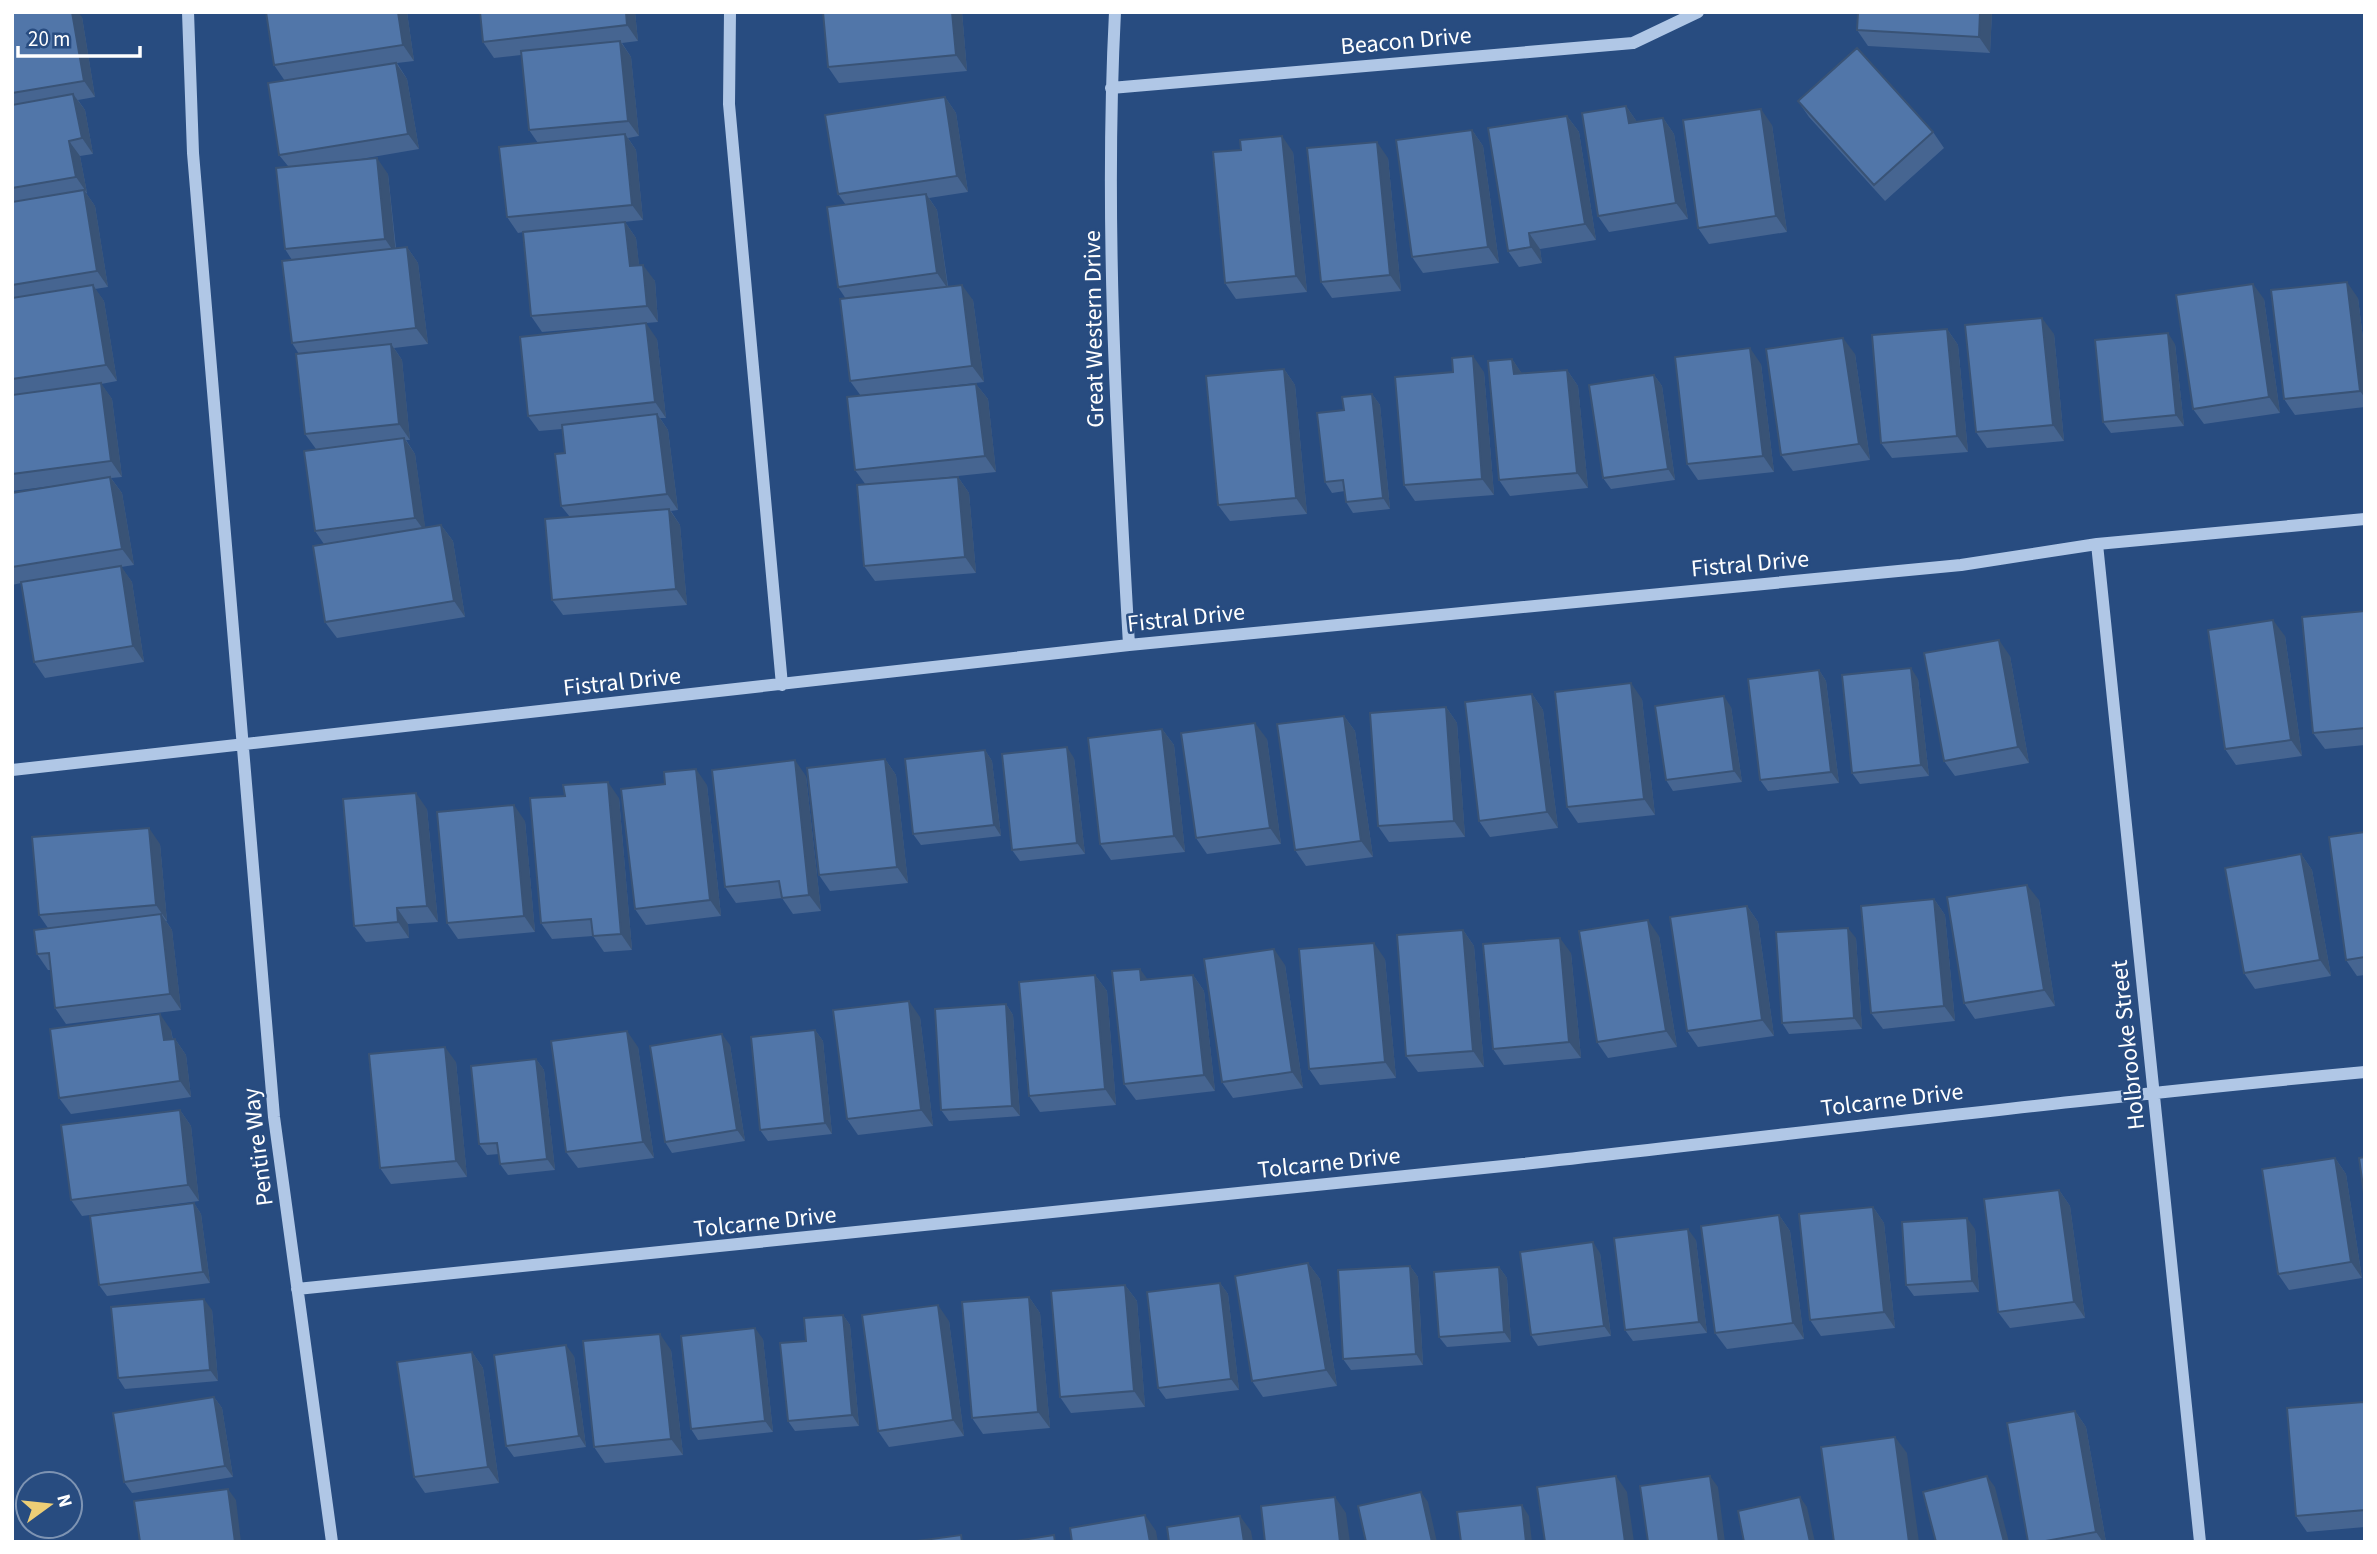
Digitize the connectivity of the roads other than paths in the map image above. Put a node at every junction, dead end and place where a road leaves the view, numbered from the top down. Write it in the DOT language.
graph roads {
  1 [pos="188,12"];
  2 [pos="730,12"];
  3 [pos="1115,12"];
  4 [pos="1698,12"];
  5 [pos="1111,88"];
  6 [pos="2365,519"];
  7 [pos="2097,544"];
  8 [pos="1129,645"];
  9 [pos="782,685"];
  10 [pos="242,745"];
  11 [pos="12,770"];
  12 [pos="2365,1072"];
  13 [pos="2153,1091"];
  14 [pos="297,1289"];
  15 [pos="332,1542"];
  16 [pos="2200,1542"];
  1 -- 10 [label="street, Pentire Way"];
  2 -- 9 [label="street"];
  3 -- 5 [label="street, Great Western Drive"];
  4 -- 5 [label="street, Beacon Drive"];
  5 -- 8 [label="street, Great Western Drive"];
  6 -- 7 [label="street, Fistral Drive"];
  7 -- 8 [label="street, Fistral Drive"];
  7 -- 13 [label="street, Holbrooke Street"];
  8 -- 9 [label="street, Fistral Drive"];
  9 -- 10 [label="street, Fistral Drive"];
  10 -- 11 [label="street, Fistral Drive"];
  10 -- 14 [label="street, Pentire Way"];
  12 -- 13 [label="street, Tolcarne Drive"];
  13 -- 14 [label="street, Tolcarne Drive"];
  13 -- 16 [label="street, Holbrooke Street"];
  14 -- 15 [label="street, Pentire Way"];
}
